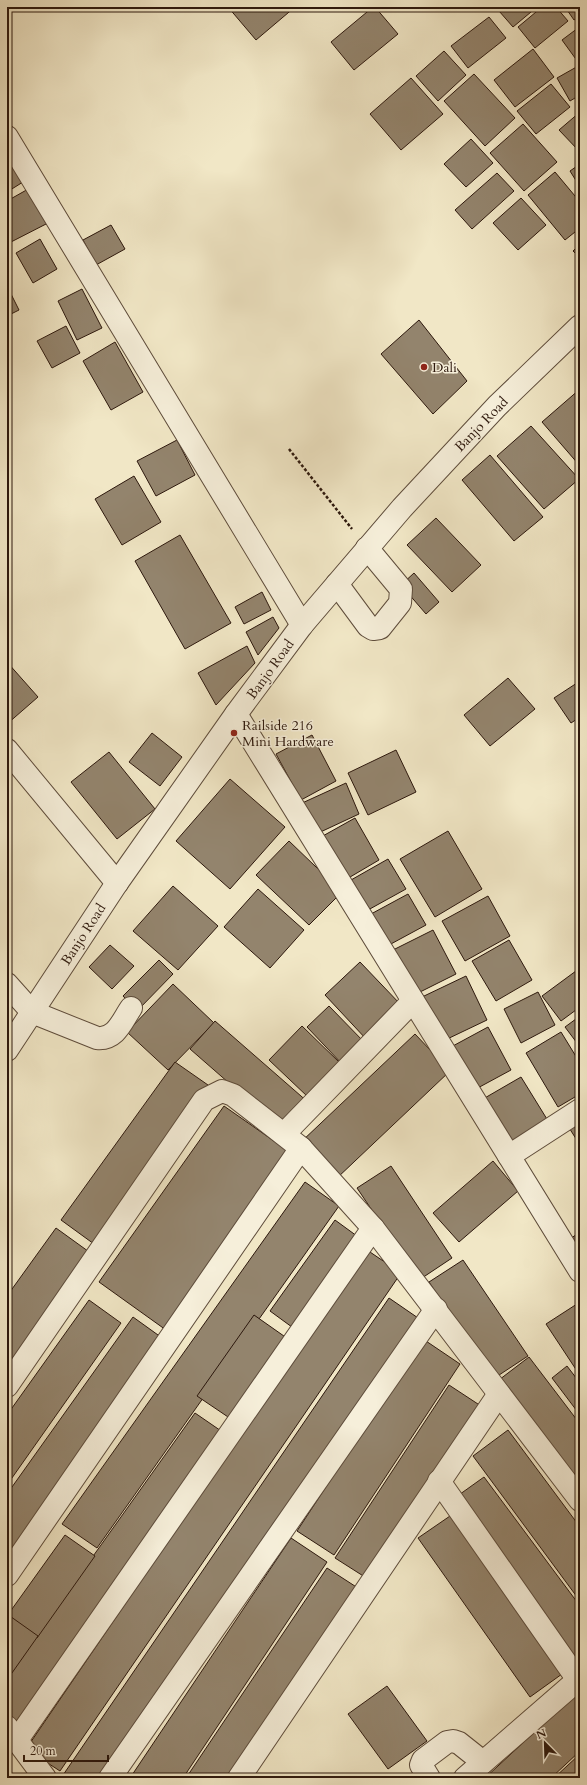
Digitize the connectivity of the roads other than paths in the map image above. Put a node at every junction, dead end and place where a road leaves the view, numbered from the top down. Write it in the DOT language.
graph roads {
  1 [pos="7,137"];
  2 [pos="580,326"];
  3 [pos="367,548"];
  4 [pos="337,584"];
  5 [pos="302,625"];
  6 [pos="236,714"];
  7 [pos="7,750"];
  8 [pos="117,883"];
  9 [pos="7,984"];
  10 [pos="413,1001"];
  11 [pos="131,1008"];
  12 [pos="32,1012"];
  13 [pos="7,1050"];
  14 [pos="580,1110"];
  15 [pos="284,1134"];
  16 [pos="302,1148"];
  17 [pos="509,1156"];
  18 [pos="373,1228"];
  19 [pos="580,1271"];
  20 [pos="436,1309"];
  21 [pos="7,1386"];
  22 [pos="499,1394"];
  23 [pos="440,1481"];
  24 [pos="580,1500"];
  25 [pos="7,1575"];
  26 [pos="579,1679"];
  27 [pos="12,1734"];
  28 [pos="483,1762"];
  29 [pos="46,1778"];
  30 [pos="110,1778"];
  31 [pos="239,1778"];
  32 [pos="429,1778"];
  33 [pos="465,1778"];
  1 -- 5 [label="street"];
  2 -- 3 [label="street, Banjo Road"];
  3 -- 4 [label="street, Banjo Road"];
  3 -- 4 [label="street"];
  4 -- 5 [label="street, Banjo Road"];
  5 -- 6 [label="street, Banjo Road"];
  6 -- 8 [label="street, Banjo Road"];
  6 -- 10 [label="street"];
  7 -- 8 [label="street"];
  8 -- 12 [label="street, Banjo Road"];
  9 -- 12 [label="street"];
  10 -- 15 [label="street"];
  10 -- 17 [label="street"];
  11 -- 12 [label="street"];
  12 -- 13 [label="street, Banjo Road"];
  14 -- 17 [label="street"];
  15 -- 16 [label="street"];
  15 -- 21 [label="street"];
  16 -- 18 [label="street"];
  16 -- 25 [label="street"];
  17 -- 19 [label="street"];
  18 -- 20 [label="street"];
  18 -- 27 [label="street"];
  20 -- 22 [label="street"];
  20 -- 30 [label="street"];
  22 -- 23 [label="street"];
  22 -- 24 [label="street"];
  23 -- 26 [label="street"];
  23 -- 31 [label="street"];
  26 -- 28 [label="street"];
  27 -- 29 [label="street"];
  28 -- 32 [label="street"];
  28 -- 33 [label="street"];
}
